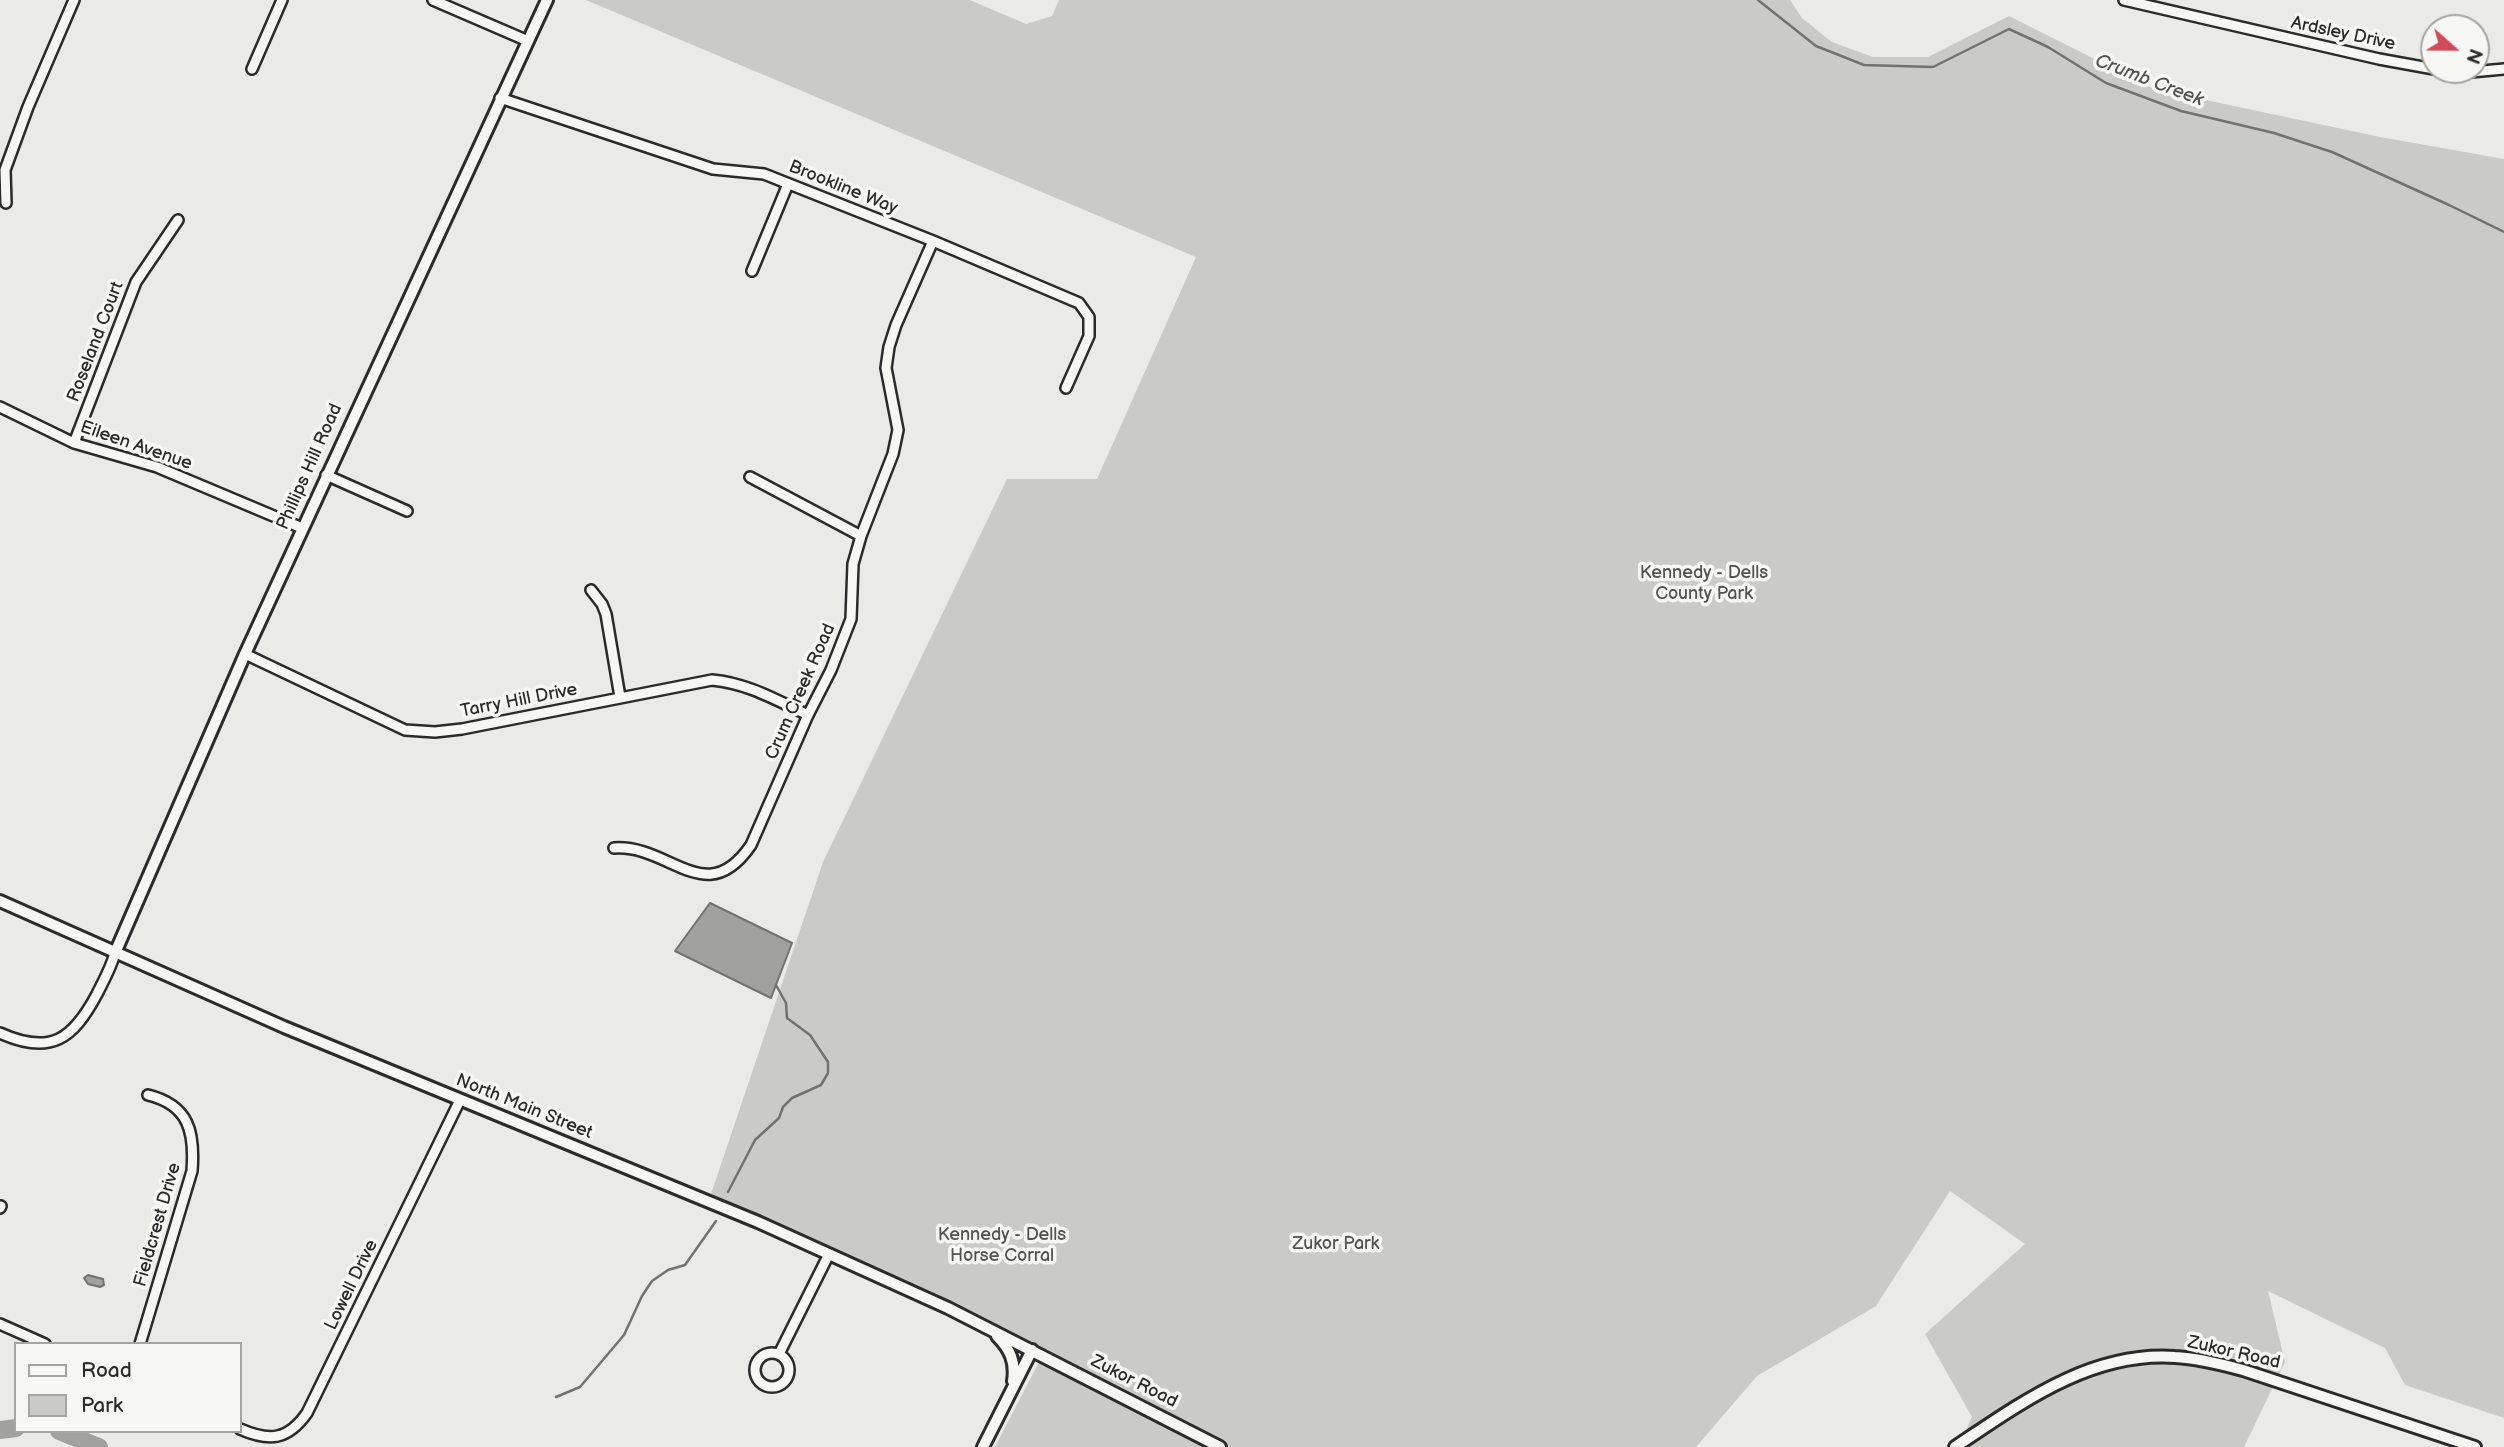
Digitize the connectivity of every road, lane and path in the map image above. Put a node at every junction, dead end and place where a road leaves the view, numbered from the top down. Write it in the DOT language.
graph roads {
  1 [pos="74,0"];
  2 [pos="282,0"];
  3 [pos="433,0"];
  4 [pos="547,0"];
  5 [pos="2124,0"];
  6 [pos="2169,5"];
  7 [pos="528,40"];
  8 [pos="2420,66"];
  9 [pos="253,69"];
  10 [pos="500,98"];
  11 [pos="788,184"];
  12 [pos="6,203"];
  13 [pos="178,220"];
  14 [pos="933,241"];
  15 [pos="752,271"];
  16 [pos="1066,388"];
  17 [pos="0,407"];
  18 [pos="74,443"];
  19 [pos="326,475"];
  20 [pos="750,477"];
  21 [pos="407,511"];
  22 [pos="302,528"];
  23 [pos="860,536"];
  24 [pos="591,590"];
  25 [pos="244,654"];
  26 [pos="620,697"];
  27 [pos="808,715"];
  28 [pos="614,848"];
  29 [pos="0,901"];
  30 [pos="115,953"];
  31 [pos="0,1033"];
  32 [pos="148,1095"];
  33 [pos="460,1100"];
  34 [pos="829,1254"];
  35 [pos="0,1324"];
  36 [pos="987,1327"];
  37 [pos="40,1342"];
  38 [pos="140,1342"];
  39 [pos="1032,1350"];
  40 [pos="779,1354"];
  41 [pos="1008,1396"];
  42 [pos="242,1430"];
  43 [pos="983,1447"];
  44 [pos="1220,1447"];
  45 [pos="1955,1447"];
  46 [pos="2475,1447"];
  1 -- 12 [label="street"];
  2 -- 9 [label="street"];
  3 -- 7 [label="street"];
  4 -- 7 [label="street, Phillips Hill Road"];
  5 -- 6 [label="street, Ardsley Drive"];
  6 -- 8 [label="street, Ardsley Drive"];
  7 -- 10 [label="street, Phillips Hill Road"];
  10 -- 11 [label="street, Brookline Way"];
  10 -- 19 [label="street, Phillips Hill Road"];
  11 -- 14 [label="street, Brookline Way"];
  11 -- 15 [label="street"];
  13 -- 18 [label="street, Roseland Court"];
  14 -- 16 [label="street, Brookline Way"];
  14 -- 23 [label="street, Crum Creek Road"];
  17 -- 18 [label="street, Eileen Avenue"];
  18 -- 22 [label="street, Eileen Avenue"];
  19 -- 21 [label="street"];
  19 -- 22 [label="street, Phillips Hill Road"];
  20 -- 23 [label="street"];
  22 -- 25 [label="street, Phillips Hill Road"];
  23 -- 27 [label="street, Crum Creek Road"];
  24 -- 26 [label="street"];
  25 -- 26 [label="street, Tarry Hill Drive"];
  25 -- 30 [label="street, Phillips Hill Road"];
  26 -- 27 [label="street, Tarry Hill Drive"];
  27 -- 28 [label="street, Crum Creek Road"];
  29 -- 30 [label="street, North Main Street"];
  30 -- 31 [label="street"];
  30 -- 33 [label="street, North Main Street"];
  32 -- 38 [label="street, Fieldcrest Drive"];
  33 -- 34 [label="street, North Main Street"];
  33 -- 42 [label="street, Lowell Drive"];
  34 -- 36 [label="street, North Main Street"];
  34 -- 40 [label="street"];
  35 -- 37 [label="street"];
  36 -- 39 [label="street, North Main Street"];
  36 -- 41 [label="street"];
  39 -- 41 [label="street"];
  39 -- 44 [label="street, Zukor Road"];
  41 -- 43 [label="street"];
  45 -- 46 [label="street, Zukor Road"];
}
